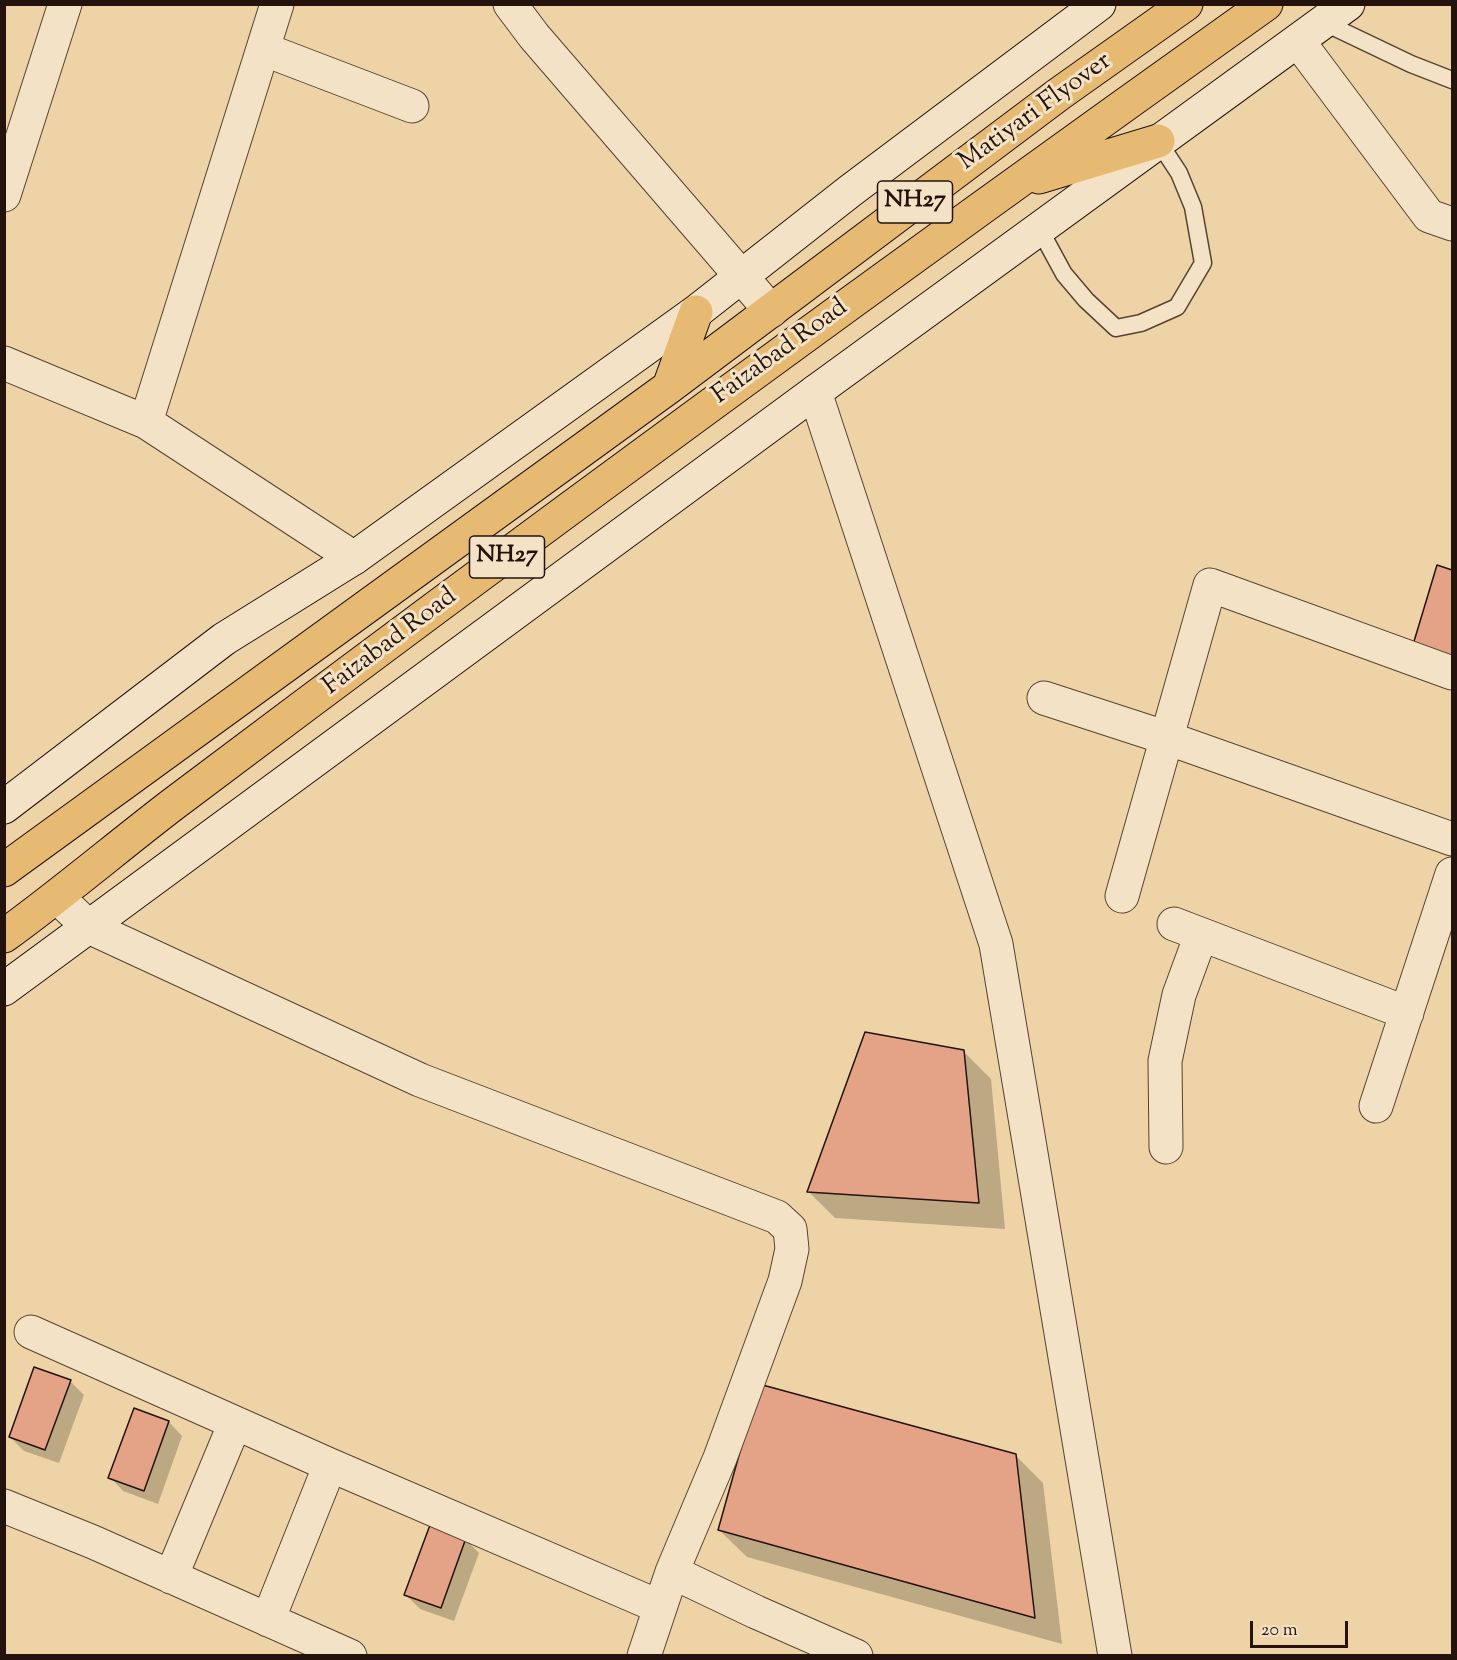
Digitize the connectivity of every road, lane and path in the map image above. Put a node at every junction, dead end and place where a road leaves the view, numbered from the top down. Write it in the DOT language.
graph roads {
  1 [pos="65,4"];
  2 [pos="277,4"];
  3 [pos="510,4"];
  4 [pos="1100,4"];
  5 [pos="1186,4"];
  6 [pos="1266,4"];
  7 [pos="1323,22"];
  8 [pos="263,49"];
  9 [pos="1452,80"];
  10 [pos="412,106"];
  11 [pos="14,127"];
  12 [pos="1158,141"];
  13 [pos="1014,185"];
  14 [pos="4,195"];
  15 [pos="1452,224"];
  16 [pos="1039,228"];
  17 [pos="741,278"];
  18 [pos="771,310"];
  19 [pos="696,312"];
  20 [pos="4,363"];
  21 [pos="669,387"];
  22 [pos="815,392"];
  23 [pos="146,422"];
  24 [pos="354,558"];
  25 [pos="1452,673"];
  26 [pos="1044,698"];
  27 [pos="1167,738"];
  28 [pos="4,807"];
  29 [pos="1452,839"];
  30 [pos="4,870"];
  31 [pos="1452,874"];
  32 [pos="1122,896"];
  33 [pos="57,897"];
  34 [pos="89,927"];
  35 [pos="4,936"];
  36 [pos="4,988"];
  37 [pos="1407,1013"];
  38 [pos="1376,1106"];
  39 [pos="1166,1147"];
  40 [pos="31,1332"];
  41 [pos="235,1423"];
  42 [pos="330,1465"];
  43 [pos="4,1506"];
  44 [pos="672,1572"];
  45 [pos="171,1576"];
  46 [pos="660,1607"];
  47 [pos="268,1620"];
  48 [pos="350,1656"];
  49 [pos="644,1656"];
  50 [pos="856,1656"];
  51 [pos="1115,1656"];
  1 -- 11 [label="street"];
  2 -- 8 [label="street"];
  3 -- 17 [label="street"];
  4 -- 17 [label="street"];
  5 -- 18 [label="highway, Matiyari Flyover / NH27"];
  6 -- 13 [label="highway, Matiyari Flyover / NH27"];
  7 -- 9 [label="lane"];
  7 -- 12 [label="street"];
  7 -- 15 [label="street"];
  8 -- 10 [label="street"];
  8 -- 23 [label="street"];
  11 -- 14 [label="street"];
  12 -- 13 [label="highway"];
  12 -- 16 [label="street"];
  12 -- 16 [label="lane"];
  13 -- 33 [label="highway, Faizabad Road / NH27"];
  16 -- 22 [label="street"];
  17 -- 18 [label="street"];
  17 -- 19 [label="street"];
  18 -- 21 [label="highway, Faizabad Road / NH27"];
  19 -- 21 [label="highway"];
  19 -- 24 [label="street"];
  20 -- 23 [label="street"];
  21 -- 30 [label="highway, Faizabad Road / NH27"];
  22 -- 34 [label="street"];
  22 -- 51 [label="street"];
  23 -- 24 [label="street"];
  24 -- 28 [label="street"];
  25 -- 27 [label="street"];
  26 -- 27 [label="street"];
  27 -- 29 [label="street"];
  27 -- 32 [label="street"];
  31 -- 37 [label="street"];
  33 -- 34 [label="street"];
  33 -- 35 [label="highway, Faizabad Road / NH27"];
  34 -- 36 [label="street"];
  34 -- 44 [label="street"];
  37 -- 38 [label="street"];
  37 -- 39 [label="street"];
  40 -- 41 [label="street"];
  41 -- 42 [label="street"];
  41 -- 45 [label="street"];
  42 -- 46 [label="street"];
  42 -- 47 [label="street"];
  43 -- 45 [label="street"];
  44 -- 46 [label="street"];
  44 -- 50 [label="street"];
  45 -- 47 [label="street"];
  46 -- 49 [label="street"];
  47 -- 48 [label="street"];
}
